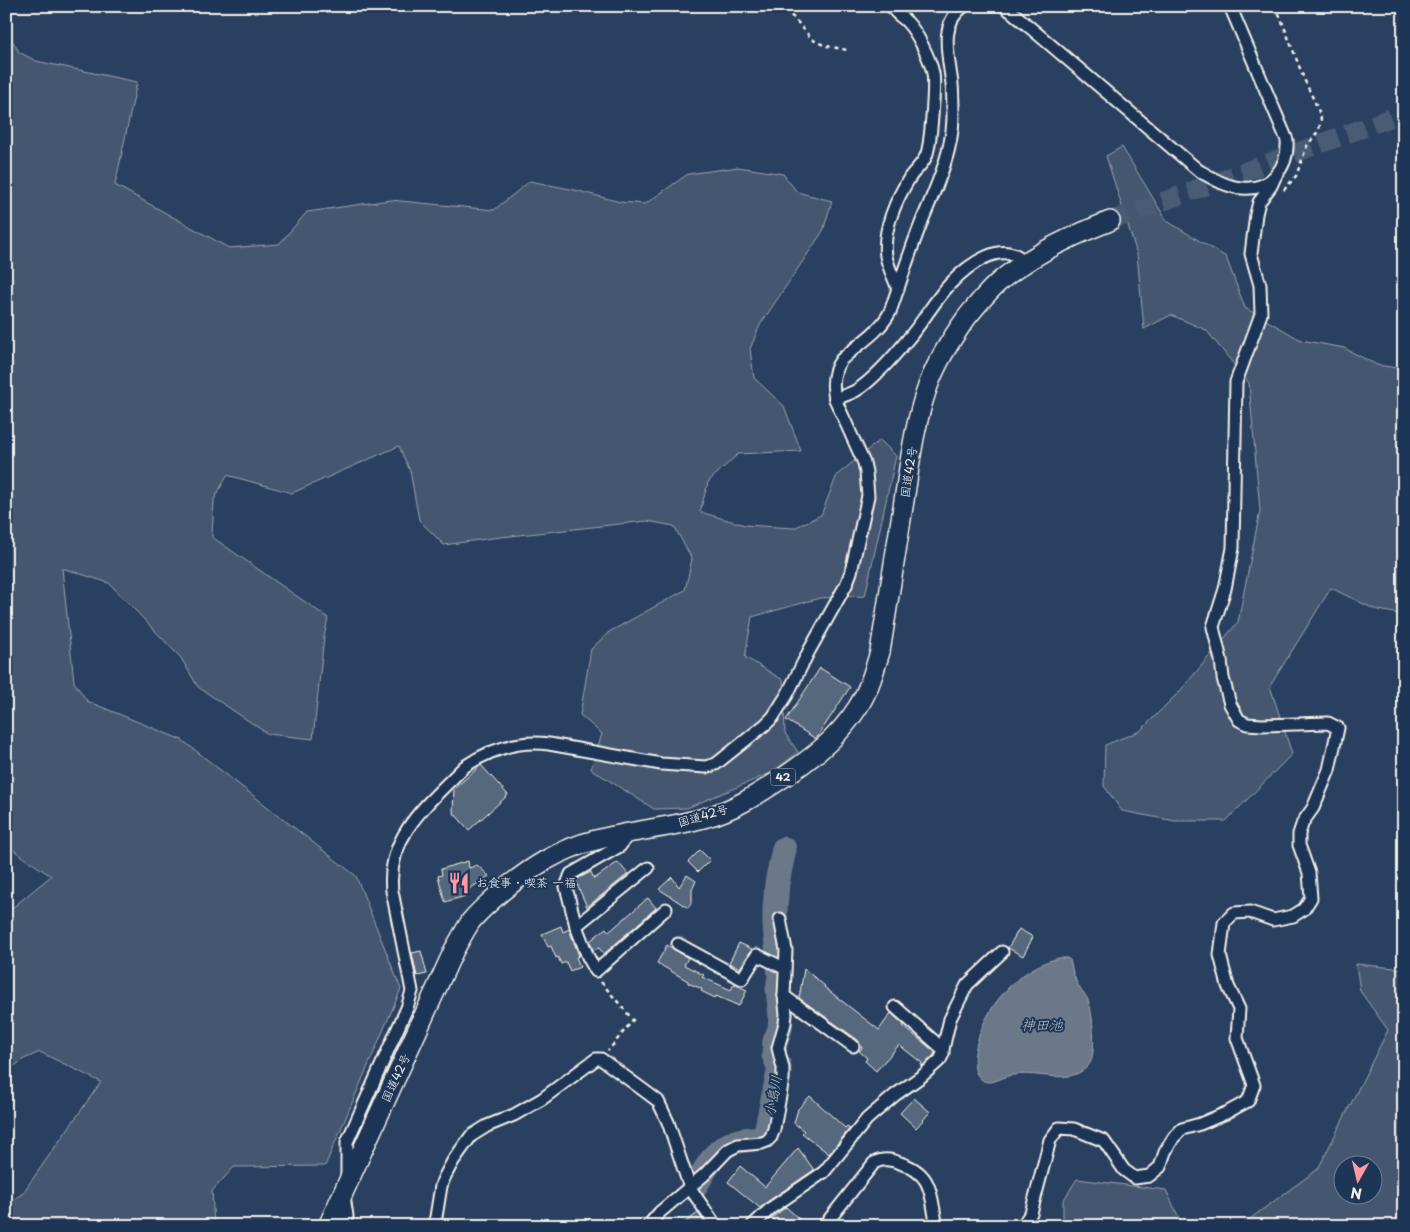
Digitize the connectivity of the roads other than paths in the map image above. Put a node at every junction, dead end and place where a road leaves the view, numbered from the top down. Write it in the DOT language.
graph roads {
  1 [pos="892,6"];
  2 [pos="964,6"];
  3 [pos="1004,6"];
  4 [pos="1230,6"];
  5 [pos="1276,175"];
  6 [pos="1110,221"];
  7 [pos="1026,262"];
  8 [pos="898,288"];
  9 [pos="835,398"];
  10 [pos="629,833"];
  11 [pos="648,868"];
  12 [pos="666,909"];
  13 [pos="780,919"];
  14 [pos="576,926"];
  15 [pos="678,944"];
  16 [pos="1002,952"];
  17 [pos="784,968"];
  18 [pos="784,996"];
  19 [pos="896,1007"];
  20 [pos="854,1046"];
  21 [pos="942,1049"];
  22 [pos="690,1188"];
  23 [pos="343,1193"];
  24 [pos="328,1226"];
  25 [pos="346,1226"];
  26 [pos="433,1226"];
  27 [pos="648,1226"];
  28 [pos="716,1226"];
  29 [pos="752,1226"];
  30 [pos="824,1226"];
  31 [pos="937,1226"];
  32 [pos="1022,1226"];
  1 -- 8 [label="street"];
  2 -- 8 [label="street"];
  3 -- 5 [label="street"];
  4 -- 5 [label="street"];
  5 -- 32 [label="street"];
  6 -- 7 [label="highway, 国道42号 / 42"];
  7 -- 9 [label="street"];
  7 -- 10 [label="highway, 国道42号 / 42"];
  8 -- 9 [label="street"];
  9 -- 23 [label="street"];
  10 -- 14 [label="street"];
  10 -- 23 [label="highway, 国道42号 / 42"];
  11 -- 14 [label="street"];
  12 -- 14 [label="street"];
  13 -- 17 [label="street"];
  15 -- 17 [label="street"];
  16 -- 21 [label="street"];
  17 -- 18 [label="street"];
  18 -- 20 [label="street"];
  18 -- 22 [label="street"];
  19 -- 21 [label="street"];
  21 -- 29 [label="street"];
  22 -- 26 [label="street"];
  22 -- 27 [label="street"];
  22 -- 28 [label="street"];
  23 -- 24 [label="highway, 国道42号 / 42"];
  23 -- 25 [label="street"];
  30 -- 31 [label="street"];
}
